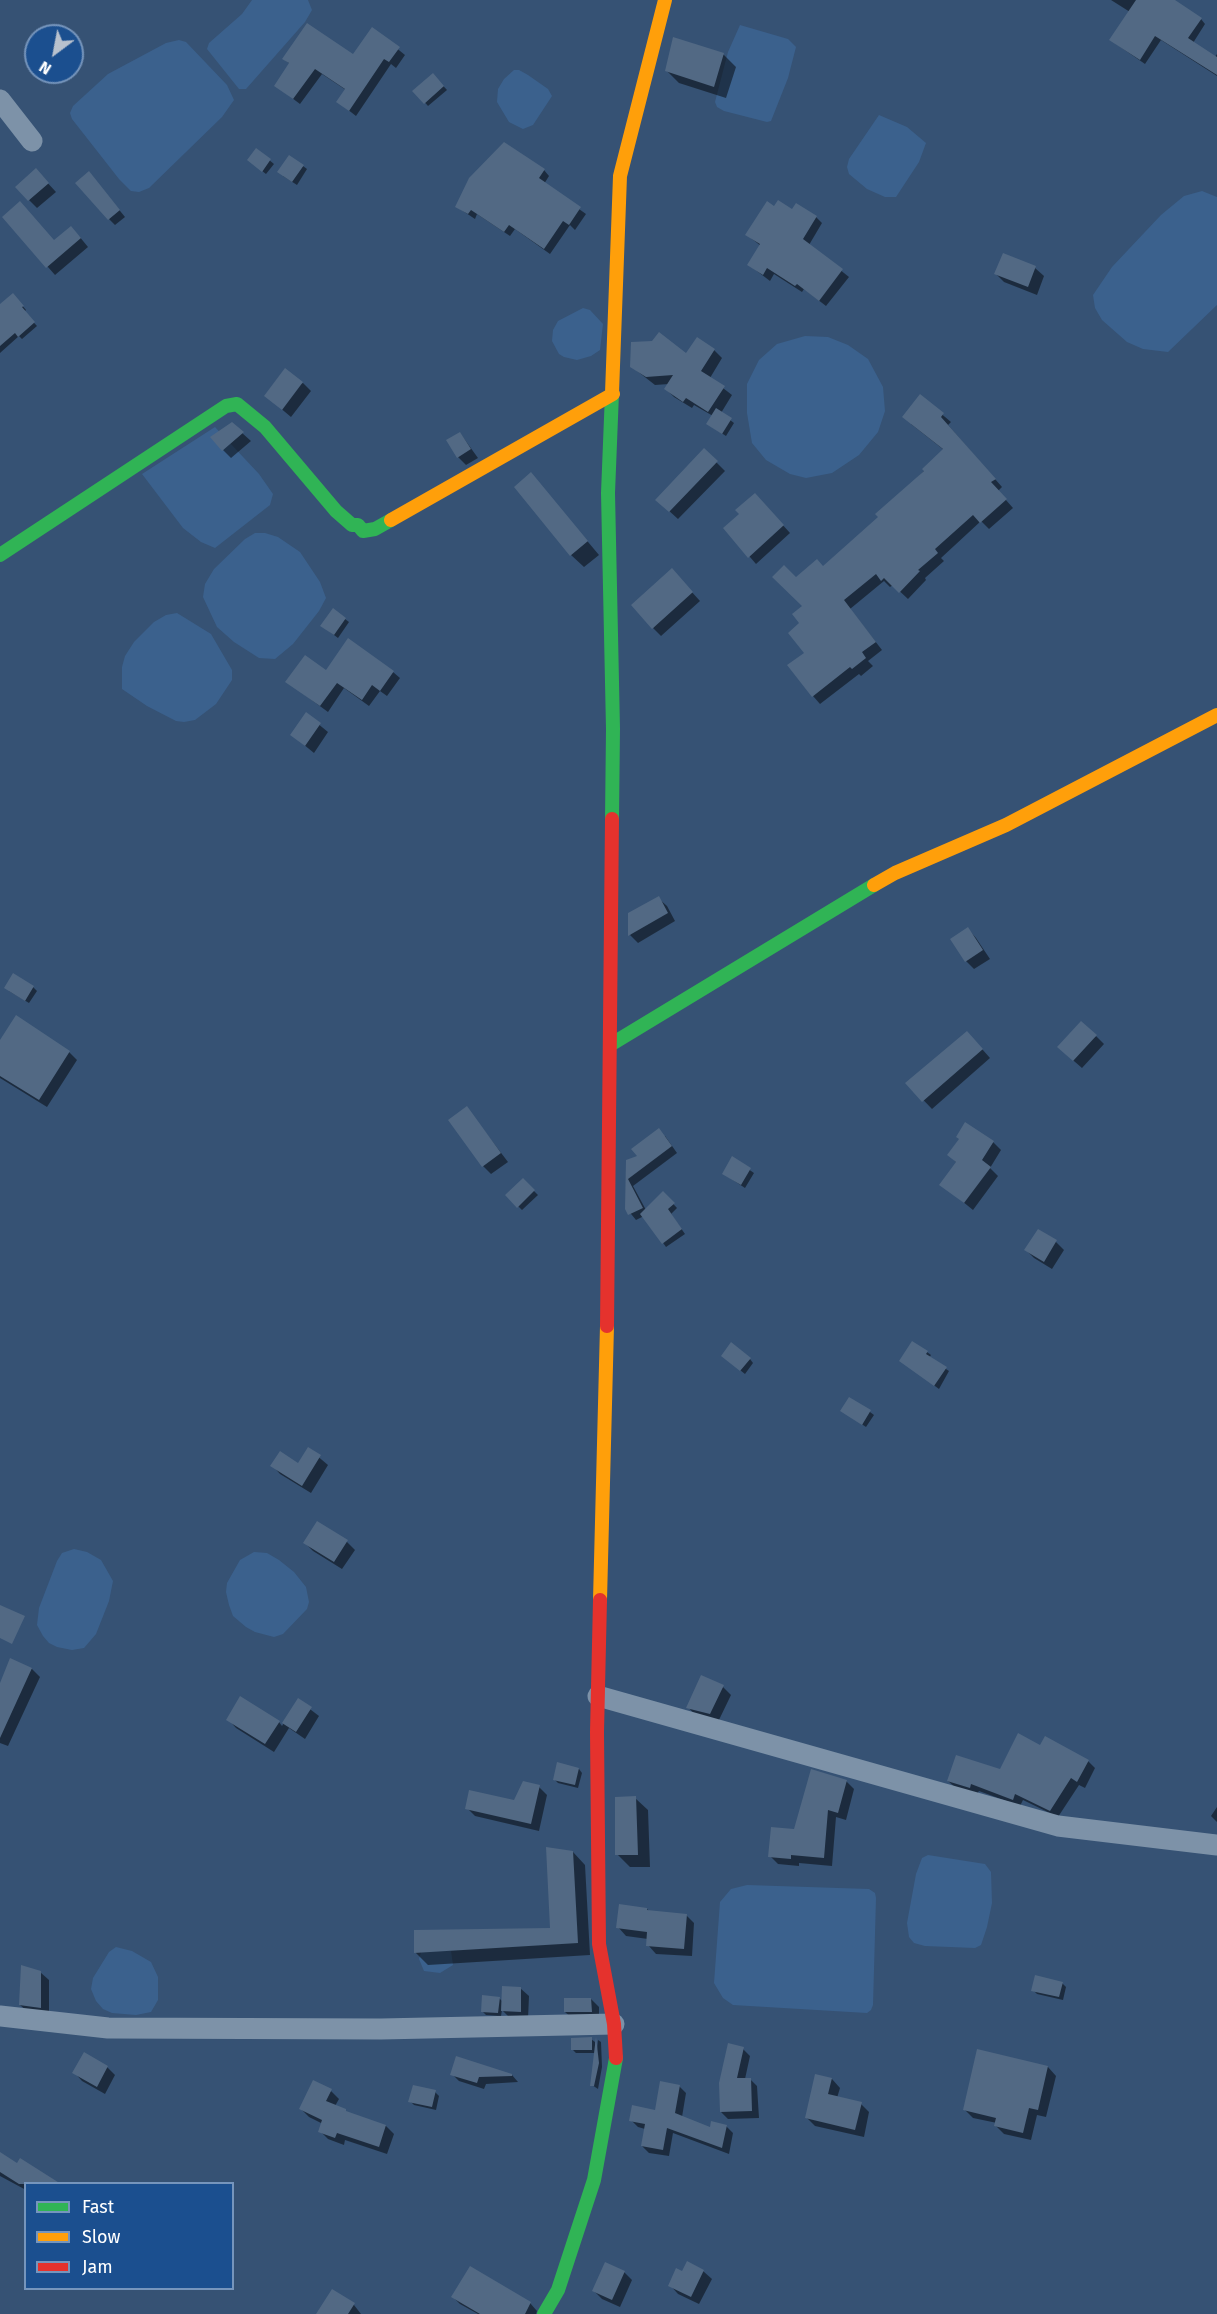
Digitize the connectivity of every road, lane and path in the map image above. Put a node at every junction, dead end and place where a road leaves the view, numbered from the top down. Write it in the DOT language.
graph roads {
  1 [pos="665,0"];
  2 [pos="0,100"];
  3 [pos="32,141"];
  4 [pos="613,394"];
  5 [pos="0,555"];
  6 [pos="1217,715"];
  7 [pos="610,1046"];
  8 [pos="598,1696"];
  9 [pos="1217,1845"];
  10 [pos="0,2016"];
  11 [pos="614,2024"];
  12 [pos="544,2314"];
  1 -- 4 [label="street"];
  2 -- 3 [label="street"];
  4 -- 5 [label="street"];
  4 -- 7 [label="street"];
  6 -- 7 [label="street"];
  7 -- 8 [label="street"];
  8 -- 9 [label="street"];
  8 -- 11 [label="street"];
  10 -- 11 [label="street"];
  11 -- 12 [label="street"];
}
